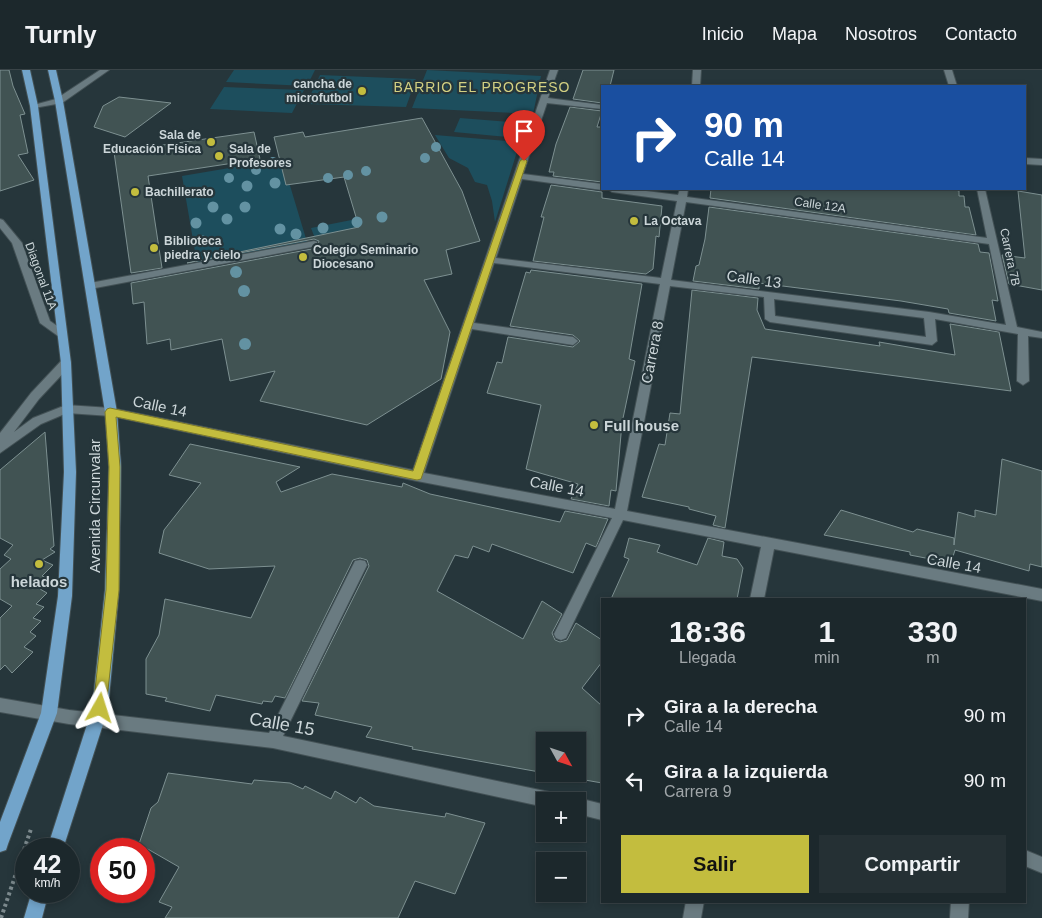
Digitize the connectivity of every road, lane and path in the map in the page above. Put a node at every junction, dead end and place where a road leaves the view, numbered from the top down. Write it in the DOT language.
graph roads {
  1 [pos="26,70"];
  2 [pos="52,70"];
  3 [pos="105,70"];
  4 [pos="554,70"];
  5 [pos="697,70"];
  6 [pos="948,70"];
  7 [pos="696,85"];
  8 [pos="953,85"];
  9 [pos="544,100"];
  10 [pos="59,101"];
  11 [pos="34,106"];
  12 [pos="601,107"];
  13 [pos="1026,160"];
  14 [pos="1042,162"];
  15 [pos="518,176"];
  16 [pos="601,187"];
  17 [pos="626,190"];
  18 [pos="981,190"];
  19 [pos="683,194"];
  20 [pos="0,222"];
  21 [pos="994,242"];
  22 [pos="314,244"];
  23 [pos="490,260"];
  24 [pos="665,282"];
  25 [pos="90,286"];
  26 [pos="769,296"];
  27 [pos="929,315"];
  28 [pos="468,325"];
  29 [pos="1018,332"];
  30 [pos="62,334"];
  31 [pos="1042,335"];
  32 [pos="573,341"];
  33 [pos="66,363"];
  34 [pos="1023,381"];
  35 [pos="66,409"];
  36 [pos="110,412"];
  37 [pos="0,442"];
  38 [pos="0,449"];
  39 [pos="417,476"];
  40 [pos="620,514"];
  41 [pos="768,545"];
  42 [pos="360,565"];
  43 [pos="1042,596"];
  44 [pos="757,598"];
  45 [pos="561,634"];
  46 [pos="0,706"];
  47 [pos="49,712"];
  48 [pos="97,721"];
  49 [pos="273,741"];
  50 [pos="536,797"];
  51 [pos="586,808"];
  52 [pos="601,812"];
  53 [pos="59,838"];
  54 [pos="0,844"];
  55 [pos="1026,858"];
  56 [pos="1042,865"];
  57 [pos="37,903"];
  58 [pos="695,903"];
  59 [pos="960,903"];
  60 [pos="33,918"];
  61 [pos="692,918"];
  62 [pos="959,918"];
  1 -- 11 [label="main road, Avenida Circunvalar"];
  2 -- 10 [label="main road, Avenida Circunvalar"];
  3 -- 10 [label="street"];
  4 -- 9 [label="street"];
  5 -- 7 [label="street"];
  6 -- 8 [label="street"];
  9 -- 12 [label="street"];
  9 -- 15 [label="street"];
  10 -- 11 [label="street"];
  10 -- 25 [label="main road, Avenida Circunvalar"];
  11 -- 30 [label="main road, Avenida Circunvalar"];
  13 -- 14 [label="street"];
  15 -- 16 [label="street"];
  15 -- 23 [label="street"];
  17 -- 19 [label="street, Calle 12A"];
  18 -- 21 [label="street, Carrera 7B"];
  19 -- 21 [label="street, Calle 12A"];
  19 -- 24 [label="street, Carrera 8"];
  20 -- 30 [label="street, Diagonal 11A"];
  21 -- 29 [label="street, Carrera 7B"];
  22 -- 25 [label="street"];
  23 -- 24 [label="street, Calle 13"];
  23 -- 28 [label="street"];
  24 -- 26 [label="street, Calle 13"];
  24 -- 40 [label="street, Carrera 8"];
  25 -- 36 [label="main road, Avenida Circunvalar"];
  26 -- 27 [label="street, Calle 13"];
  26 -- 27 [label="street"];
  27 -- 29 [label="street, Calle 13"];
  28 -- 32 [label="street"];
  28 -- 39 [label="street"];
  29 -- 31 [label="street, Calle 13"];
  29 -- 34 [label="street, Carrera 7B"];
  30 -- 33 [label="main road, Avenida Circunvalar"];
  33 -- 35 [label="main road, Avenida Circunvalar"];
  33 -- 37 [label="street"];
  35 -- 36 [label="street, Calle 14"];
  35 -- 38 [label="street"];
  35 -- 47 [label="main road, Avenida Circunvalar"];
  36 -- 39 [label="street, Calle 14"];
  36 -- 48 [label="main road, Avenida Circunvalar"];
  39 -- 40 [label="street, Calle 14"];
  40 -- 41 [label="street, Calle 14"];
  40 -- 45 [label="street, Carrera 8"];
  41 -- 43 [label="street, Calle 14"];
  41 -- 44 [label="street"];
  42 -- 49 [label="street"];
  46 -- 47 [label="street, Calle 15"];
  47 -- 48 [label="street, Calle 15"];
  47 -- 54 [label="main road, Avenida Circunvalar"];
  48 -- 49 [label="street, Calle 15"];
  48 -- 53 [label="main road, Avenida Circunvalar"];
  49 -- 50 [label="street, Calle 15"];
  51 -- 52 [label="street"];
  55 -- 56 [label="street"];
  57 -- 60 [label="main road"];
  58 -- 61 [label="street"];
  59 -- 62 [label="street"];
}
